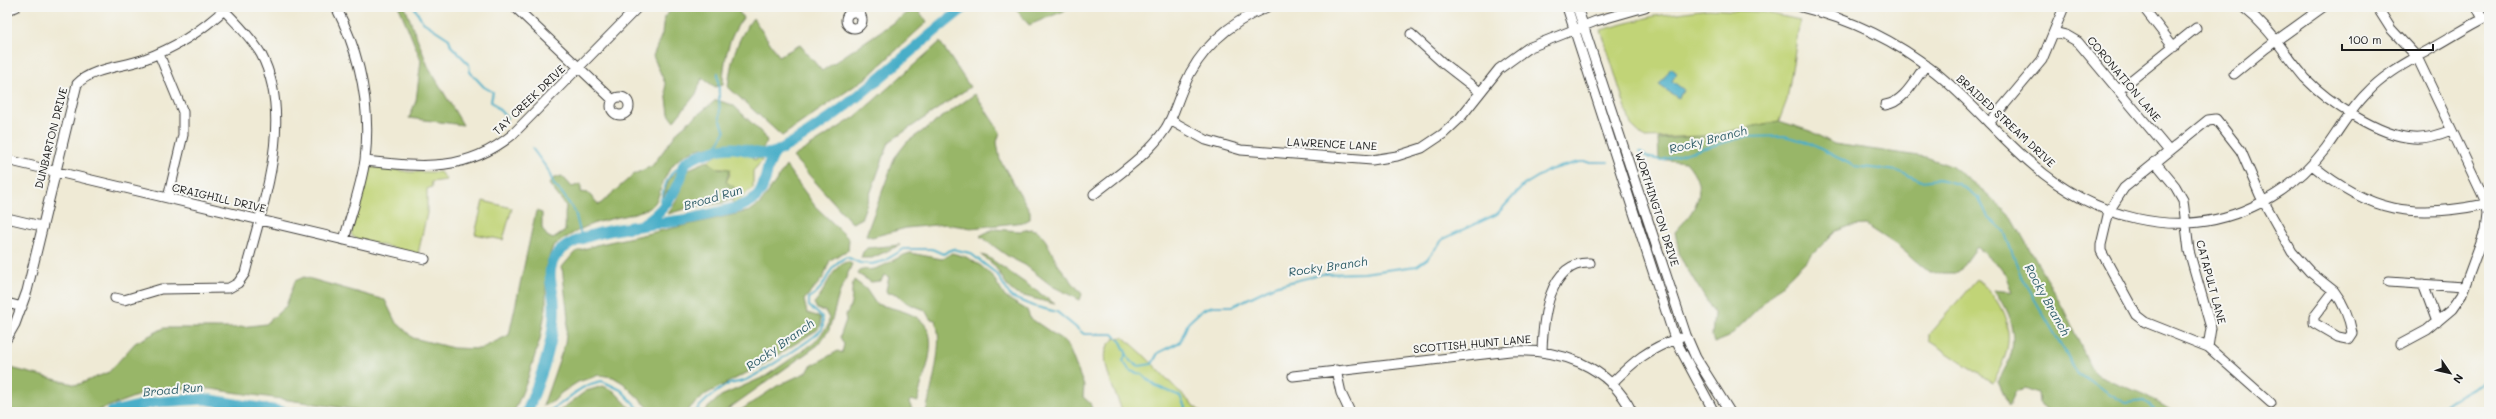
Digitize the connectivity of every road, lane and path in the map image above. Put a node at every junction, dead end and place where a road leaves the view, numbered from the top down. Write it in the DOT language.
graph roads {
  1 [pos="16,7"];
  2 [pos="336,7"];
  3 [pos="638,7"];
  4 [pos="1267,7"];
  5 [pos="1567,7"];
  6 [pos="1577,7"];
  7 [pos="1645,7"];
  8 [pos="2064,7"];
  9 [pos="2143,7"];
  10 [pos="2243,7"];
  11 [pos="2323,7"];
  12 [pos="2377,7"];
  13 [pos="2477,7"];
  14 [pos="225,8"];
  15 [pos="518,8"];
  16 [pos="1806,8"];
  17 [pos="7,10"];
  18 [pos="2486,18"];
  19 [pos="1583,26"];
  20 [pos="2196,28"];
  21 [pos="1573,29"];
  22 [pos="2054,32"];
  23 [pos="1411,34"];
  24 [pos="2277,40"];
  25 [pos="2174,47"];
  26 [pos="159,54"];
  27 [pos="2416,57"];
  28 [pos="1926,65"];
  29 [pos="579,68"];
  30 [pos="2234,74"];
  31 [pos="2119,90"];
  32 [pos="1480,92"];
  33 [pos="613,100"];
  34 [pos="1885,105"];
  35 [pos="2350,112"];
  36 [pos="1170,120"];
  37 [pos="1989,123"];
  38 [pos="2451,130"];
  39 [pos="2169,151"];
  40 [pos="7,160"];
  41 [pos="365,161"];
  42 [pos="2155,162"];
  43 [pos="2312,165"];
  44 [pos="54,171"];
  45 [pos="1094,194"];
  46 [pos="168,198"];
  47 [pos="2264,201"];
  48 [pos="2486,204"];
  49 [pos="2109,211"];
  50 [pos="7,218"];
  51 [pos="258,220"];
  52 [pos="2186,223"];
  53 [pos="41,226"];
  54 [pos="344,240"];
  55 [pos="425,259"];
  56 [pos="1590,263"];
  57 [pos="2389,282"];
  58 [pos="2423,284"];
  59 [pos="2464,287"];
  60 [pos="2334,291"];
  61 [pos="116,298"];
  62 [pos="7,303"];
  63 [pos="22,307"];
  64 [pos="2437,322"];
  65 [pos="1686,336"];
  66 [pos="7,338"];
  67 [pos="1675,340"];
  68 [pos="2401,344"];
  69 [pos="2208,347"];
  70 [pos="1542,350"];
  71 [pos="1336,370"];
  72 [pos="1293,376"];
  73 [pos="1611,384"];
  74 [pos="2271,403"];
  75 [pos="1350,412"];
  76 [pos="1632,412"];
  77 [pos="1714,412"];
  78 [pos="1730,412"];
  1 -- 17 [label="street"];
  2 -- 41 [label="street"];
  3 -- 29 [label="street, TAY CREEK DRIVE"];
  4 -- 36 [label="street"];
  5 -- 21 [label="street"];
  6 -- 19 [label="street, WORTHINGTON DRIVE"];
  7 -- 19 [label="street"];
  8 -- 22 [label="street"];
  9 -- 25 [label="street"];
  10 -- 24 [label="street"];
  11 -- 24 [label="street"];
  12 -- 27 [label="street"];
  13 -- 18 [label="street"];
  14 -- 26 [label="street, DUNBARTON DRIVE"];
  14 -- 51 [label="street"];
  15 -- 29 [label="street"];
  16 -- 28 [label="street, BRAIDED STREAM DRIVE"];
  18 -- 27 [label="street, BRAIDED STREAM DRIVE"];
  19 -- 21 [label="street"];
  19 -- 65 [label="street, WORTHINGTON DRIVE"];
  20 -- 25 [label="street"];
  21 -- 32 [label="street, LAWRENCE LANE"];
  21 -- 67 [label="street"];
  22 -- 31 [label="street, CORONATION LANE"];
  22 -- 37 [label="street"];
  23 -- 32 [label="street"];
  24 -- 30 [label="street"];
  24 -- 35 [label="street"];
  25 -- 31 [label="street"];
  26 -- 44 [label="street, DUNBARTON DRIVE"];
  26 -- 46 [label="street"];
  27 -- 35 [label="street, BRAIDED STREAM DRIVE"];
  27 -- 38 [label="street"];
  28 -- 34 [label="street"];
  28 -- 37 [label="street, BRAIDED STREAM DRIVE"];
  29 -- 33 [label="street"];
  29 -- 41 [label="street, TAY CREEK DRIVE"];
  31 -- 39 [label="street, CORONATION LANE"];
  32 -- 36 [label="street, LAWRENCE LANE"];
  35 -- 38 [label="street"];
  35 -- 43 [label="street, BRAIDED STREAM DRIVE"];
  36 -- 45 [label="street"];
  37 -- 49 [label="street, BRAIDED STREAM DRIVE"];
  38 -- 48 [label="street"];
  39 -- 42 [label="street"];
  39 -- 47 [label="street"];
  40 -- 44 [label="street, CRAIGHILL DRIVE"];
  41 -- 54 [label="street"];
  42 -- 49 [label="street"];
  42 -- 52 [label="street, CATAPULT LANE"];
  43 -- 47 [label="street, BRAIDED STREAM DRIVE"];
  43 -- 48 [label="street"];
  44 -- 46 [label="street, CRAIGHILL DRIVE"];
  44 -- 53 [label="street, DUNBARTON DRIVE"];
  46 -- 51 [label="street, CRAIGHILL DRIVE"];
  47 -- 52 [label="street, BRAIDED STREAM DRIVE"];
  47 -- 60 [label="street"];
  48 -- 59 [label="street"];
  49 -- 52 [label="street, BRAIDED STREAM DRIVE"];
  49 -- 69 [label="street"];
  50 -- 53 [label="street"];
  51 -- 54 [label="street, CRAIGHILL DRIVE"];
  51 -- 61 [label="street"];
  52 -- 69 [label="street, CATAPULT LANE"];
  53 -- 63 [label="street, DUNBARTON DRIVE"];
  54 -- 55 [label="street, CRAIGHILL DRIVE"];
  56 -- 70 [label="street"];
  57 -- 58 [label="street"];
  58 -- 59 [label="street"];
  58 -- 64 [label="street"];
  59 -- 64 [label="street"];
  60 -- 60 [label="street"];
  62 -- 63 [label="street"];
  63 -- 66 [label="street, DUNBARTON DRIVE"];
  64 -- 68 [label="street"];
  65 -- 67 [label="street"];
  65 -- 78 [label="street, WORTHINGTON DRIVE"];
  67 -- 73 [label="street"];
  67 -- 77 [label="street"];
  69 -- 74 [label="street"];
  70 -- 71 [label="street, SCOTTISH HUNT LANE"];
  70 -- 73 [label="street, SCOTTISH HUNT LANE"];
  71 -- 72 [label="street, SCOTTISH HUNT LANE"];
  71 -- 75 [label="street"];
  73 -- 76 [label="street, SCOTTISH HUNT LANE"];
}
